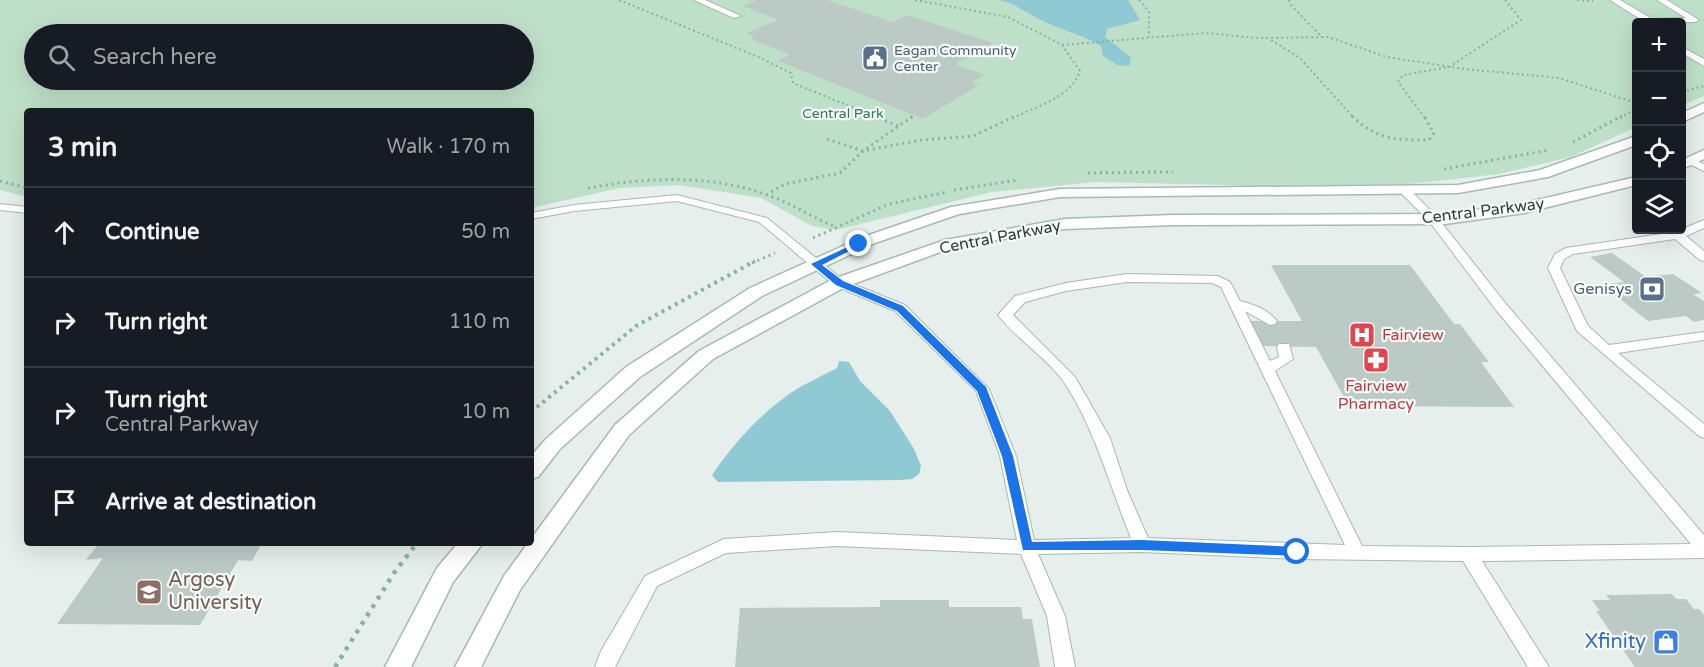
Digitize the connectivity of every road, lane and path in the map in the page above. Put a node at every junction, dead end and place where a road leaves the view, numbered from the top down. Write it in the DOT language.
graph roads {
  1 [pos="619,0"];
  2 [pos="698,0"];
  3 [pos="915,0"];
  4 [pos="1139,0"];
  5 [pos="1289,0"];
  6 [pos="1505,0"];
  7 [pos="1577,0"];
  8 [pos="1614,0"];
  9 [pos="1661,0"];
  10 [pos="1593,1"];
  11 [pos="737,16"];
  12 [pos="1643,18"];
  13 [pos="1686,20"];
  14 [pos="1149,37"];
  15 [pos="1323,38"];
  16 [pos="1267,39"];
  17 [pos="1062,45"];
  18 [pos="1686,52"];
  19 [pos="1704,63"];
  20 [pos="1449,67"];
  21 [pos="1704,87"];
  22 [pos="1686,91"];
  23 [pos="1632,102"];
  24 [pos="1704,107"];
  25 [pos="915,115"];
  26 [pos="1686,116"];
  27 [pos="898,126"];
  28 [pos="827,139"];
  29 [pos="1632,141"];
  30 [pos="863,152"];
  31 [pos="1704,154"];
  32 [pos="1692,165"];
  33 [pos="0,181"];
  34 [pos="1632,182"];
  35 [pos="24,187"];
  36 [pos="1404,190"];
  37 [pos="766,195"];
  38 [pos="0,207"];
  39 [pos="24,210"];
  40 [pos="534,215"];
  41 [pos="1432,219"];
  42 [pos="1704,224"];
  43 [pos="1678,235"];
  44 [pos="1704,257"];
  45 [pos="816,264"];
  46 [pos="839,283"];
  47 [pos="1235,304"];
  48 [pos="1270,321"];
  49 [pos="1704,336"];
  50 [pos="1284,347"];
  51 [pos="1606,351"];
  52 [pos="1267,369"];
  53 [pos="1704,432"];
  54 [pos="534,467"];
  55 [pos="1142,545"];
  56 [pos="415,546"];
  57 [pos="470,546"];
  58 [pos="1027,547"];
  59 [pos="1704,549"];
  60 [pos="1357,552"];
  61 [pos="1468,554"];
  62 [pos="335,667"];
  63 [pos="398,667"];
  64 [pos="468,667"];
  65 [pos="605,667"];
  66 [pos="1065,667"];
  67 [pos="1539,667"];
  1 -- 27 [label="path"];
  2 -- 11 [label="lane"];
  3 -- 17 [label="path"];
  4 -- 14 [label="path"];
  5 -- 15 [label="path"];
  6 -- 20 [label="path"];
  7 -- 10 [label="path"];
  8 -- 12 [label="lane"];
  9 -- 13 [label="lane"];
  14 -- 16 [label="path"];
  14 -- 17 [label="path"];
  15 -- 16 [label="path"];
  15 -- 20 [label="path"];
  16 -- 20 [label="path"];
  17 -- 30 [label="path"];
  18 -- 19 [label="lane"];
  20 -- 23 [label="path"];
  21 -- 22 [label="path"];
  24 -- 26 [label="street"];
  25 -- 27 [label="path"];
  27 -- 30 [label="path"];
  28 -- 30 [label="path"];
  29 -- 36 [label="street, Central Parkway"];
  30 -- 37 [label="path"];
  31 -- 32 [label="street"];
  33 -- 35 [label="path"];
  34 -- 41 [label="street, Central Parkway"];
  36 -- 41 [label="lane"];
  36 -- 45 [label="street, Central Parkway"];
  38 -- 39 [label="lane"];
  40 -- 45 [label="lane"];
  41 -- 46 [label="street, Central Parkway"];
  41 -- 59 [label="lane"];
  42 -- 43 [label="lane"];
  43 -- 44 [label="lane"];
  43 -- 51 [label="lane"];
  45 -- 46 [label="lane"];
  45 -- 54 [label="street, Central Parkway"];
  46 -- 58 [label="lane"];
  46 -- 64 [label="street, Central Parkway"];
  47 -- 48 [label="lane"];
  47 -- 52 [label="lane"];
  47 -- 55 [label="lane"];
  49 -- 51 [label="lane"];
  50 -- 52 [label="lane"];
  51 -- 53 [label="lane"];
  52 -- 60 [label="lane"];
  55 -- 58 [label="lane"];
  55 -- 60 [label="lane"];
  56 -- 62 [label="path"];
  57 -- 63 [label="street"];
  58 -- 65 [label="lane"];
  58 -- 66 [label="lane"];
  59 -- 61 [label="lane"];
  60 -- 61 [label="lane"];
  61 -- 67 [label="lane"];
}
